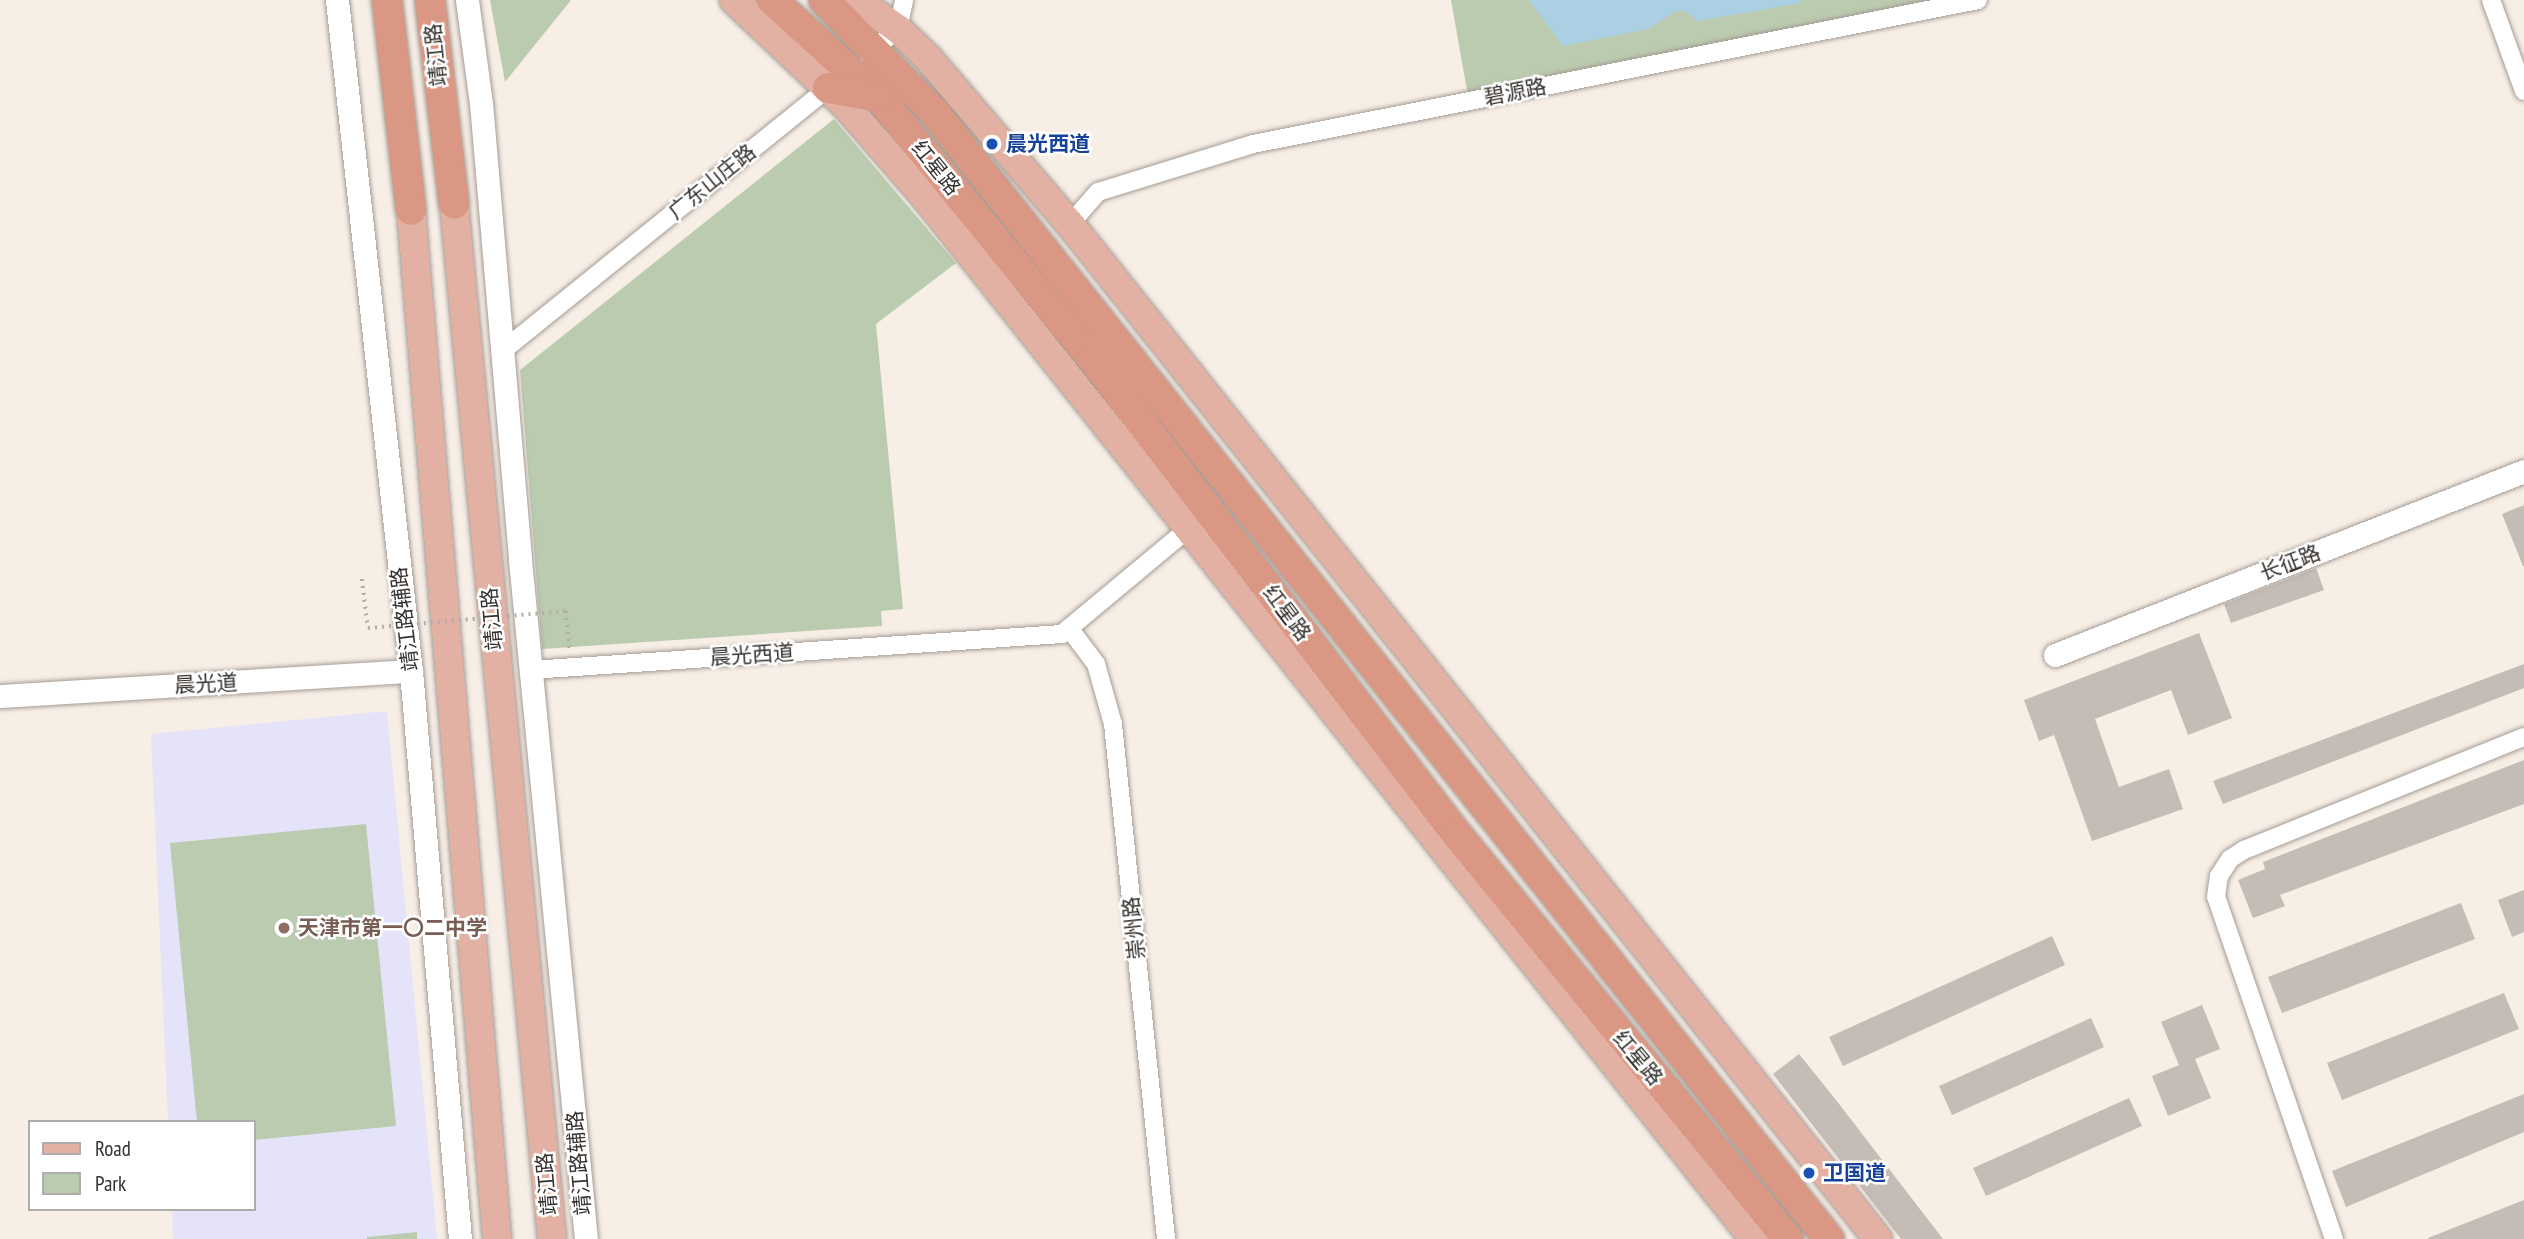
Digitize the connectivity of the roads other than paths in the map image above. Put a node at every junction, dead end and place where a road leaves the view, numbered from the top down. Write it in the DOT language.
graph roads {
  1 [pos="337,0"];
  2 [pos="387,0"];
  3 [pos="430,0"];
  4 [pos="467,0"];
  5 [pos="734,0"];
  6 [pos="772,0"];
  7 [pos="824,0"];
  8 [pos="904,0"];
  9 [pos="1978,0"];
  10 [pos="2491,0"];
  11 [pos="860,3"];
  12 [pos="898,29"];
  13 [pos="875,48"];
  14 [pos="839,79"];
  15 [pos="2524,91"];
  16 [pos="454,204"];
  17 [pos="411,211"];
  18 [pos="1070,224"];
  19 [pos="501,352"];
  20 [pos="2524,471"];
  21 [pos="1187,530"];
  22 [pos="1069,628"];
  23 [pos="2055,655"];
  24 [pos="531,670"];
  25 [pos="411,671"];
  26 [pos="0,696"];
  27 [pos="2524,737"];
  28 [pos="460,1239"];
  29 [pos="498,1239"];
  30 [pos="552,1239"];
  31 [pos="586,1239"];
  32 [pos="1167,1239"];
  33 [pos="1754,1239"];
  34 [pos="1788,1239"];
  35 [pos="1829,1239"];
  36 [pos="1878,1239"];
  37 [pos="2334,1239"];
  1 -- 25 [label="street, 靖江路辅路"];
  2 -- 17 [label="highway, 靖江路"];
  3 -- 16 [label="highway, 靖江路"];
  4 -- 19 [label="street, 靖江路辅路"];
  5 -- 14 [label="main road"];
  6 -- 14 [label="highway, 红星路"];
  7 -- 13 [label="highway, 红星路"];
  8 -- 12 [label="street"];
  9 -- 18 [label="street, 碧源路"];
  10 -- 15 [label="street"];
  11 -- 12 [label="main road"];
  11 -- 13 [label="highway"];
  12 -- 13 [label="street, 广东山庄路"];
  12 -- 18 [label="main road"];
  13 -- 14 [label="street, 广东山庄路"];
  13 -- 35 [label="highway, 红星路"];
  14 -- 19 [label="street, 广东山庄路"];
  14 -- 21 [label="main road"];
  14 -- 34 [label="highway, 红星路"];
  16 -- 30 [label="main road, 靖江路"];
  17 -- 29 [label="main road, 靖江路"];
  18 -- 36 [label="main road"];
  19 -- 24 [label="street, 靖江路辅路"];
  20 -- 23 [label="street, 长征路"];
  21 -- 22 [label="street, 晨光西道"];
  21 -- 33 [label="main road"];
  22 -- 24 [label="street, 晨光西道"];
  22 -- 32 [label="street, 崇州路"];
  24 -- 31 [label="street, 靖江路辅路"];
  25 -- 26 [label="street, 晨光道"];
  25 -- 28 [label="street, 靖江路辅路"];
  27 -- 37 [label="street"];
}
